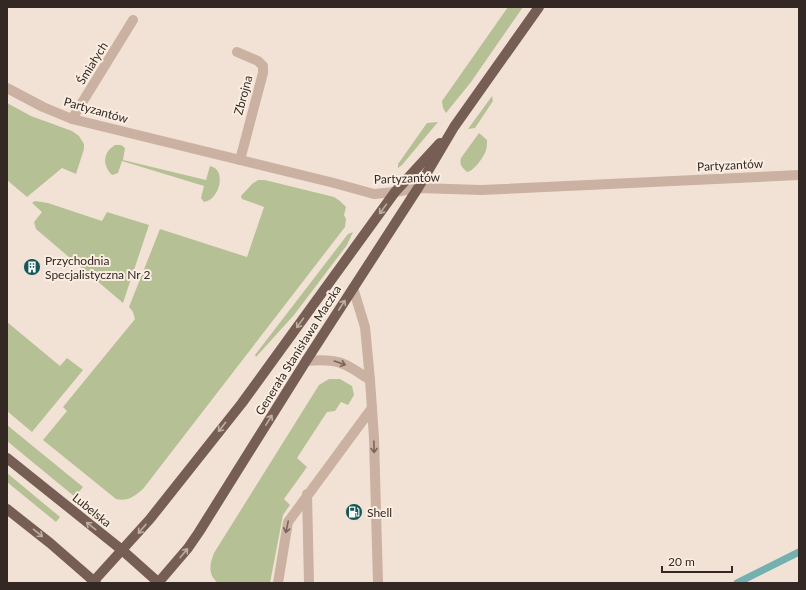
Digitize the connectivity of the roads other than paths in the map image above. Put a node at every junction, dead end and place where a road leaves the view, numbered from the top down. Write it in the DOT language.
graph roads {
  1 [pos="538,7"];
  2 [pos="133,20"];
  3 [pos="237,52"];
  4 [pos="7,88"];
  5 [pos="72,119"];
  6 [pos="454,127"];
  7 [pos="240,160"];
  8 [pos="799,175"];
  9 [pos="418,188"];
  10 [pos="395,192"];
  11 [pos="353,288"];
  12 [pos="306,361"];
  13 [pos="370,380"];
  14 [pos="372,408"];
  15 [pos="7,458"];
  16 [pos="307,494"];
  17 [pos="7,509"];
  18 [pos="122,550"];
  19 [pos="94,582"];
  20 [pos="159,583"];
  21 [pos="278,583"];
  22 [pos="309,583"];
  23 [pos="378,583"];
  1 -- 6 [label="main road, Generała Stanisława Maczka"];
  2 -- 5 [label="street, Śmiałych"];
  3 -- 7 [label="street, Zbrojna"];
  4 -- 5 [label="street, Partyzantów"];
  5 -- 7 [label="street, Partyzantów"];
  6 -- 9 [label="main road, Generała Stanisława Maczka"];
  6 -- 10 [label="main road, Generała Stanisława Maczka"];
  7 -- 10 [label="street, Partyzantów"];
  8 -- 9 [label="street, Partyzantów"];
  9 -- 10 [label="street, Partyzantów"];
  9 -- 11 [label="main road, Generała Stanisława Maczka"];
  10 -- 18 [label="main road, Generała Stanisława Maczka, one-way"];
  12 -- 11 [label="main road, Generała Stanisława Maczka, one-way"];
  11 -- 13 [label="street"];
  12 -- 13 [label="street, one-way"];
  20 -- 12 [label="main road, Generała Stanisława Maczka, one-way"];
  13 -- 14 [label="street"];
  14 -- 16 [label="street"];
  14 -- 23 [label="street, one-way"];
  18 -- 15 [label="main road, Lubelska, one-way"];
  16 -- 21 [label="street, one-way"];
  16 -- 22 [label="street"];
  17 -- 19 [label="main road, one-way"];
  18 -- 19 [label="main road, Generała Stanisława Maczka"];
  18 -- 20 [label="main road, Lubelska"];
}
